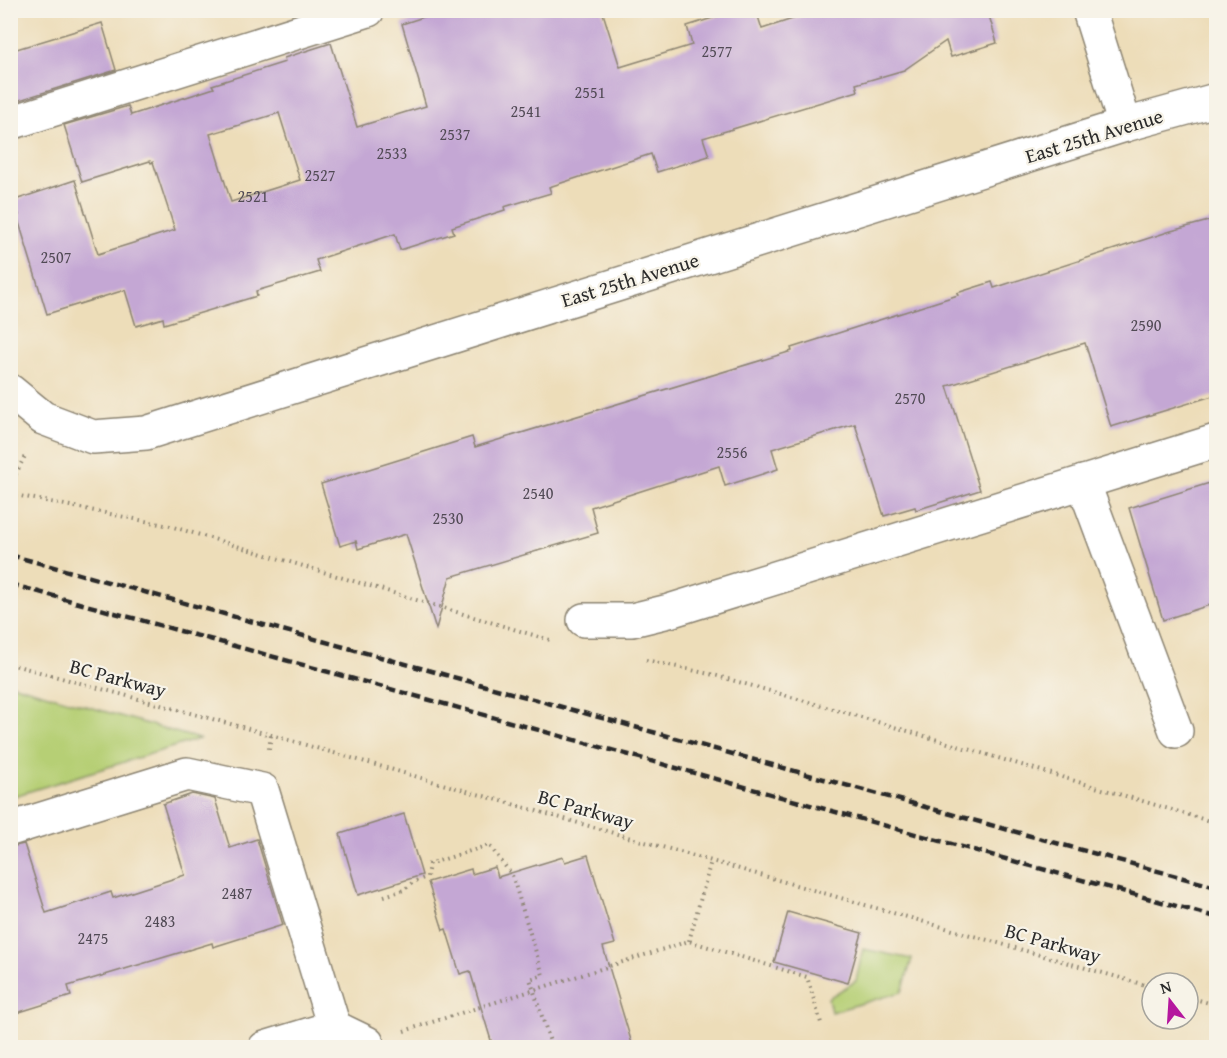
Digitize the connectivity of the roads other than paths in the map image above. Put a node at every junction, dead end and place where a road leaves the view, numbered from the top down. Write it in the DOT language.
graph roads {
  1 [pos="368,10"];
  2 [pos="1089,10"];
  3 [pos="1216,100"];
  4 [pos="10,123"];
  5 [pos="1125,125"];
  6 [pos="10,391"];
  7 [pos="1216,441"];
  8 [pos="1083,482"];
  9 [pos="584,620"];
  10 [pos="1176,731"];
  11 [pos="10,829"];
  12 [pos="334,1027"];
  13 [pos="367,1045"];
  14 [pos="265,1047"];
  1 -- 4 [label="street"];
  2 -- 5 [label="street"];
  3 -- 5 [label="street, East 25th Avenue"];
  5 -- 6 [label="street, East 25th Avenue"];
  7 -- 8 [label="street"];
  8 -- 9 [label="street"];
  8 -- 10 [label="street"];
  11 -- 12 [label="street"];
  12 -- 13 [label="street"];
  12 -- 14 [label="street"];
}
